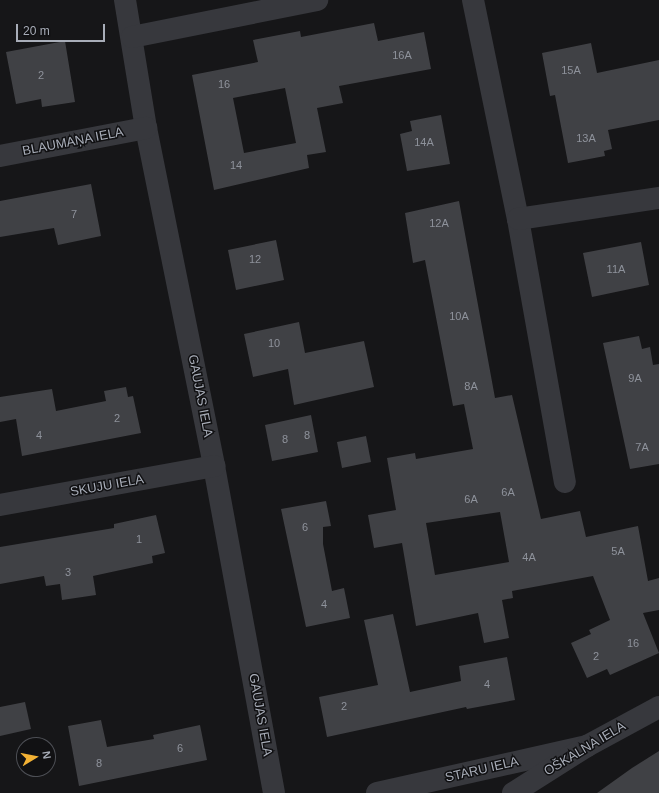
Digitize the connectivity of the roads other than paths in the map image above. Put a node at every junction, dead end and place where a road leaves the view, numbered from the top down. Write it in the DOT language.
graph roads {
  1 [pos="125,0"];
  2 [pos="317,0"];
  3 [pos="472,0"];
  4 [pos="132,36"];
  5 [pos="146,128"];
  6 [pos="0,156"];
  7 [pos="659,198"];
  8 [pos="518,219"];
  9 [pos="214,466"];
  10 [pos="565,482"];
  11 [pos="0,505"];
  12 [pos="659,707"];
  13 [pos="587,746"];
  14 [pos="274,793"];
  15 [pos="377,793"];
  16 [pos="513,793"];
  1 -- 4 [label="street, GAUJAS IELA"];
  2 -- 4 [label="street"];
  3 -- 8 [label="street"];
  4 -- 5 [label="street, GAUJAS IELA"];
  5 -- 6 [label="street, BLAUMAŅA IELA"];
  5 -- 9 [label="street, GAUJAS IELA"];
  7 -- 8 [label="street"];
  8 -- 10 [label="street"];
  9 -- 11 [label="street, SKUJU IELA"];
  9 -- 14 [label="street, GAUJAS IELA"];
  12 -- 13 [label="street, OŠKALNA IELA"];
  13 -- 15 [label="street, STARU IELA"];
  13 -- 16 [label="street, OŠKALNA IELA"];
}
